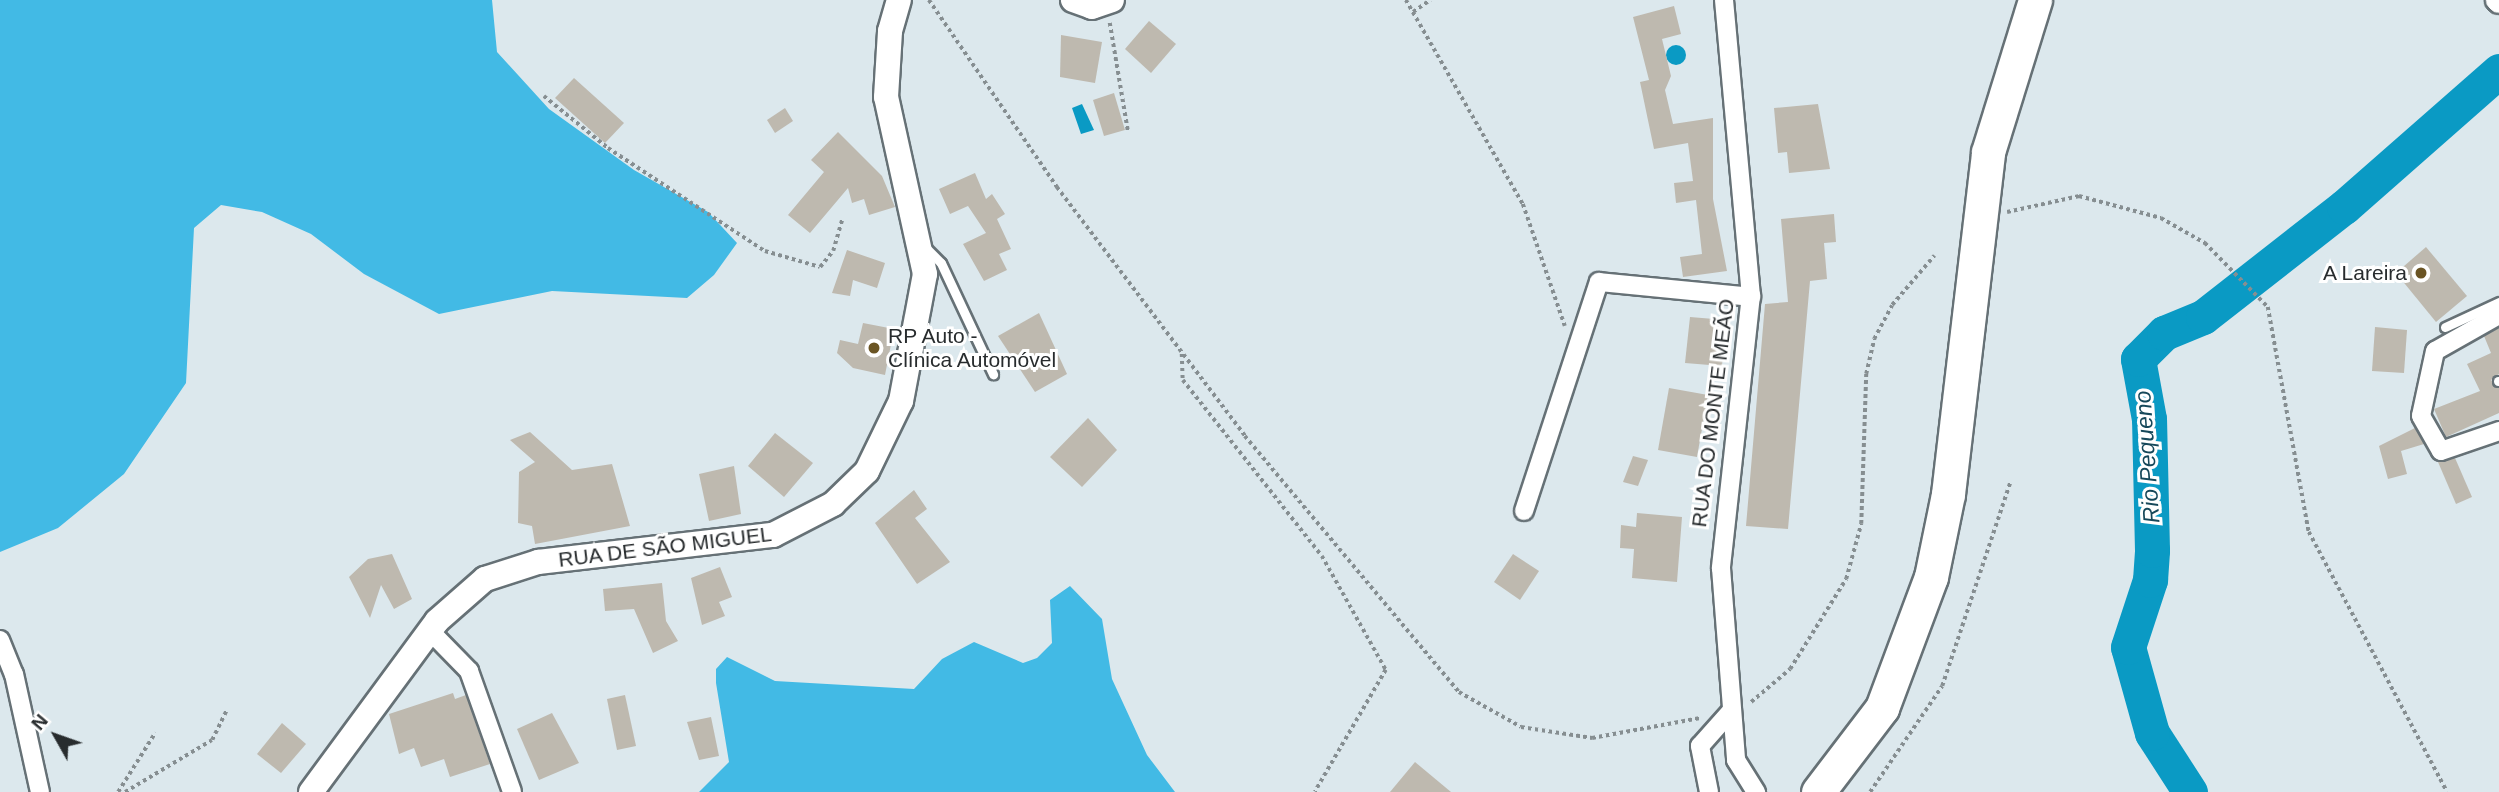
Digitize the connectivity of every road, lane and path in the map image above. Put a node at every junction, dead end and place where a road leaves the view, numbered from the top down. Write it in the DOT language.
graph roads {
  1 [pos="899,0"];
  2 [pos="929,0"];
  3 [pos="1073,0"];
  4 [pos="1406,0"];
  5 [pos="1430,0"];
  6 [pos="1724,0"];
  7 [pos="2035,0"];
  8 [pos="2055,0"];
  9 [pos="1111,1"];
  10 [pos="1413,12"];
  11 [pos="544,96"];
  12 [pos="1128,130"];
  13 [pos="2001,214"];
  14 [pos="842,219"];
  15 [pos="922,244"];
  16 [pos="1934,256"];
  17 [pos="1751,297"];
  18 [pos="2499,302"];
  19 [pos="2499,315"];
  20 [pos="2445,327"];
  21 [pos="1574,351"];
  22 [pos="1182,354"];
  23 [pos="993,374"];
  24 [pos="2499,432"];
  25 [pos="2010,484"];
  26 [pos="1524,511"];
  27 [pos="430,631"];
  28 [pos="0,640"];
  29 [pos="227,709"];
  30 [pos="1732,710"];
  31 [pos="155,733"];
  32 [pos="1752,790"];
  33 [pos="40,792"];
  34 [pos="118,792"];
  35 [pos="125,792"];
  36 [pos="311,792"];
  37 [pos="512,792"];
  38 [pos="1315,792"];
  39 [pos="1709,792"];
  40 [pos="1818,792"];
  41 [pos="1846,792"];
  42 [pos="1870,792"];
  43 [pos="2447,792"];
  1 -- 15 [label="street, RUA DE SÃO MIGUEL"];
  2 -- 22 [label="path"];
  3 -- 9 [label="street"];
  4 -- 10 [label="path"];
  5 -- 10 [label="path"];
  6 -- 17 [label="street, RUA DO MONTE MEÃO"];
  7 -- 40 [label="highway"];
  8 -- 41 [label="highway"];
  9 -- 12 [label="path"];
  10 -- 21 [label="path"];
  11 -- 14 [label="path"];
  13 -- 43 [label="path"];
  15 -- 23 [label="lane"];
  15 -- 27 [label="street, RUA DE SÃO MIGUEL"];
  16 -- 30 [label="path"];
  17 -- 21 [label="street"];
  17 -- 30 [label="street, RUA DO MONTE MEÃO"];
  18 -- 20 [label="lane"];
  19 -- 24 [label="street"];
  21 -- 26 [label="street"];
  22 -- 30 [label="path"];
  22 -- 38 [label="path"];
  25 -- 42 [label="path"];
  27 -- 36 [label="street, RUA DE SÃO MIGUEL"];
  27 -- 37 [label="street"];
  28 -- 33 [label="street"];
  29 -- 35 [label="path"];
  30 -- 32 [label="street, RUA DO MONTE MEÃO"];
  30 -- 39 [label="street"];
  31 -- 34 [label="path"];
}
